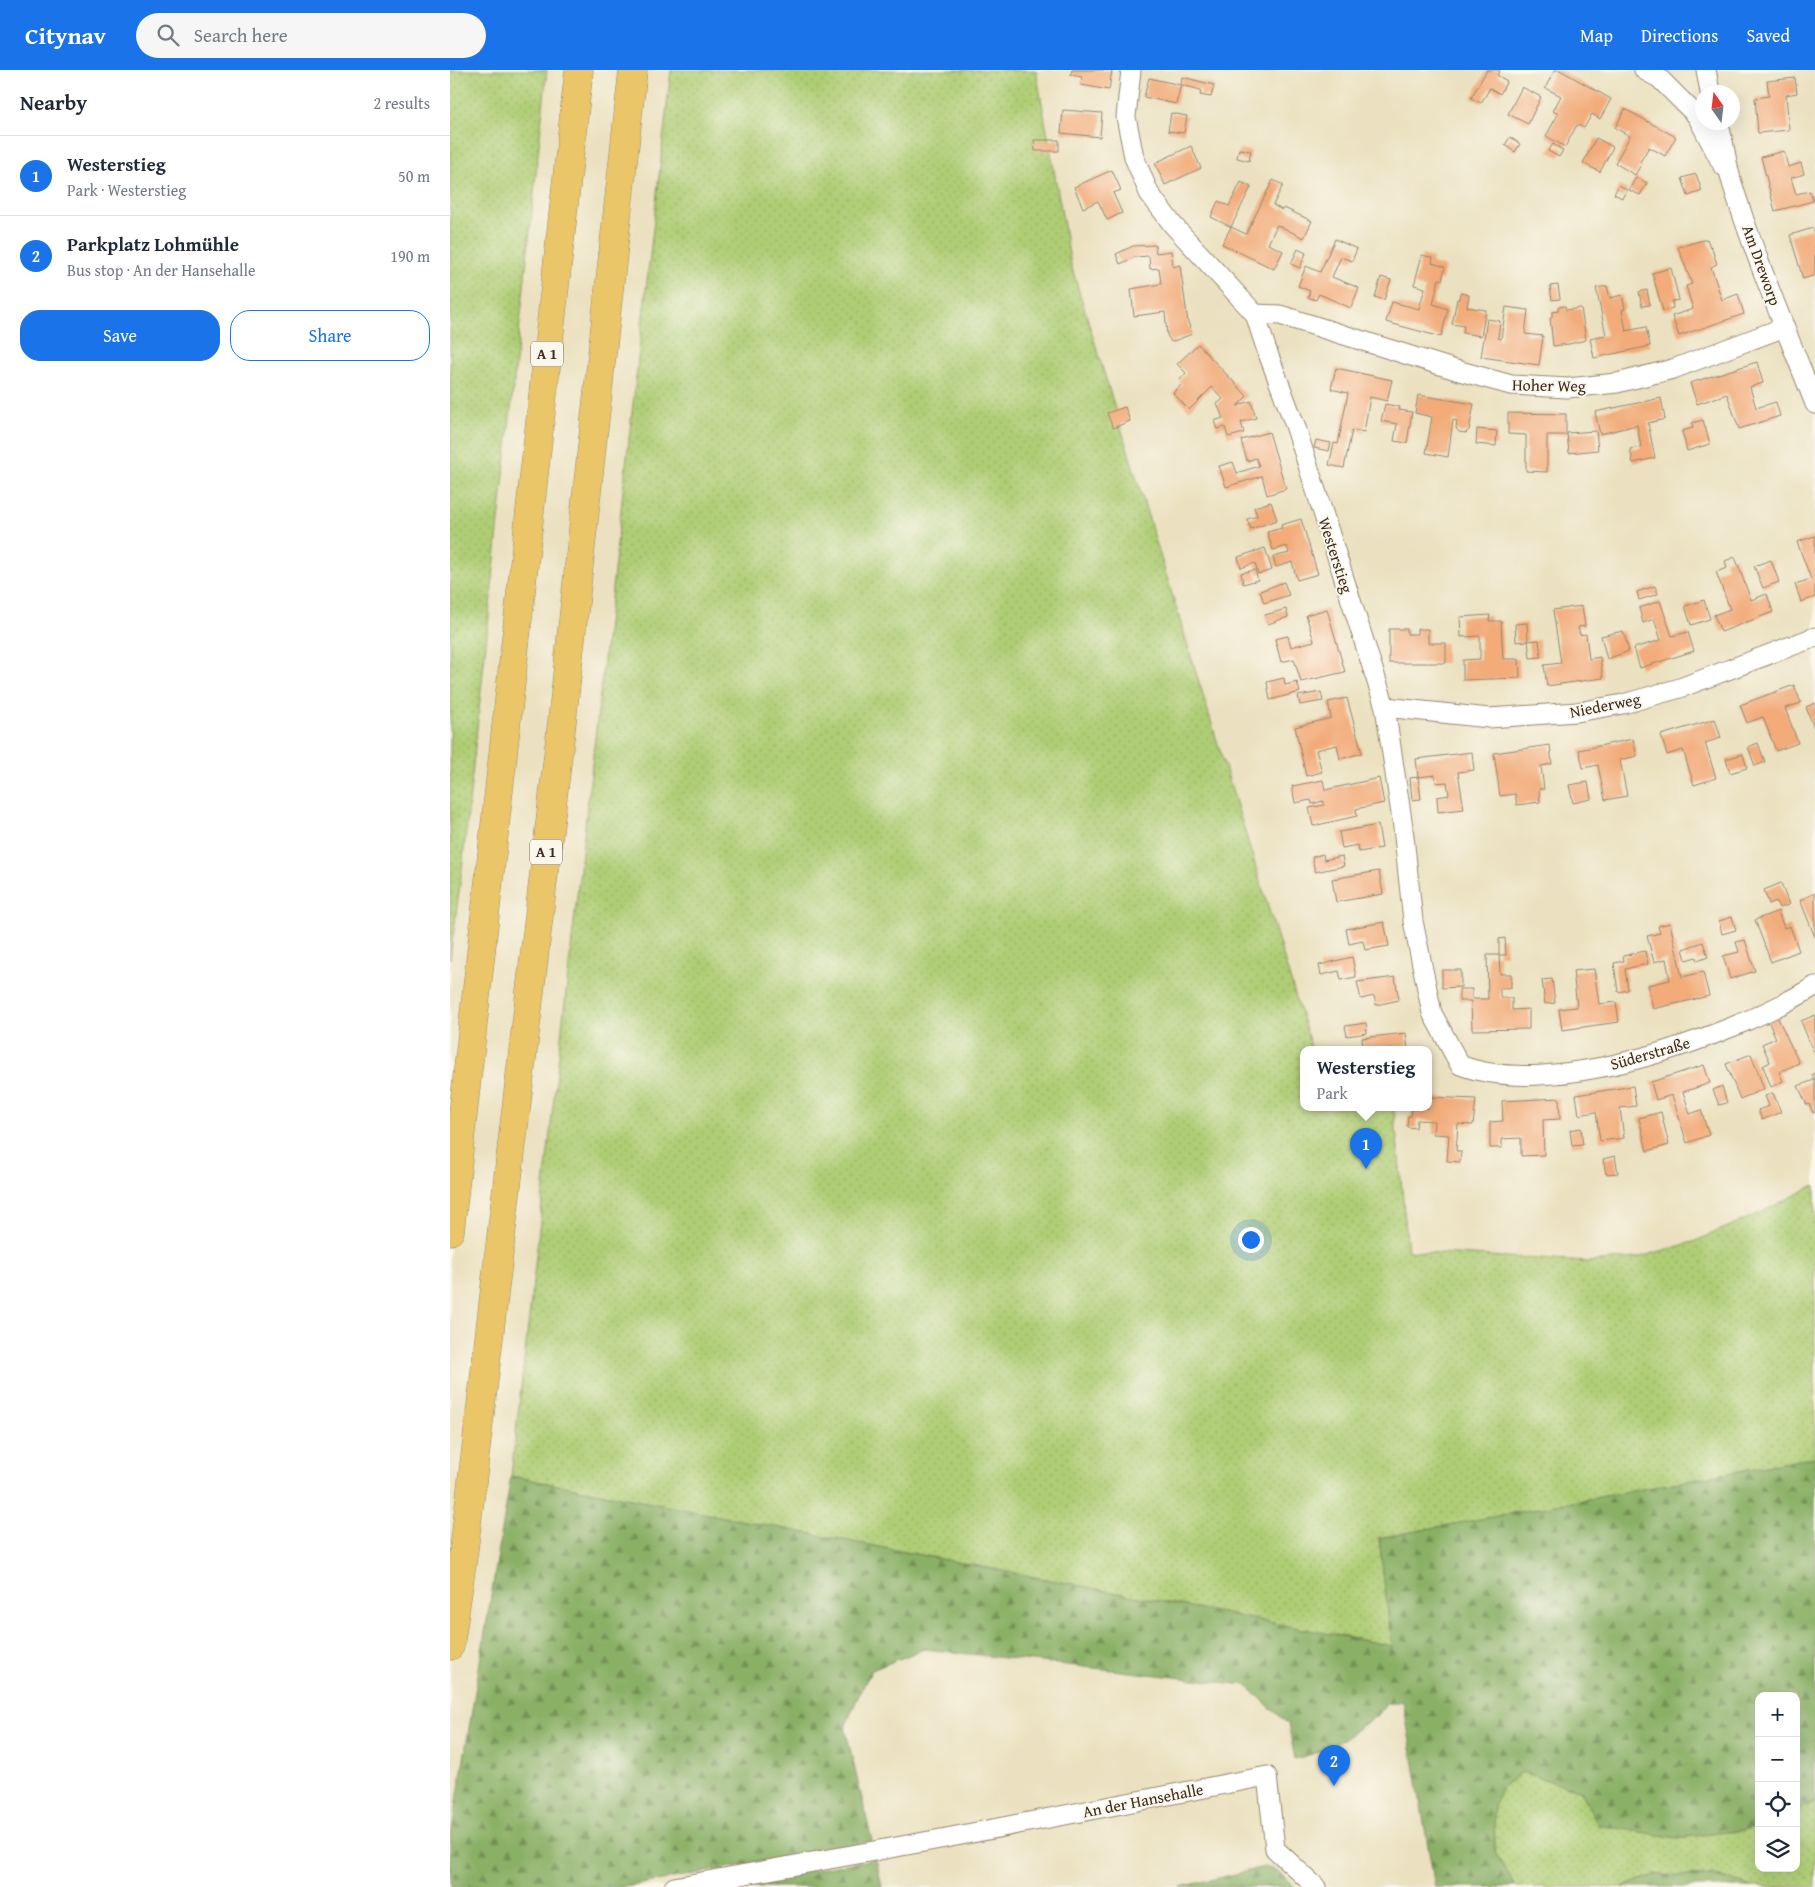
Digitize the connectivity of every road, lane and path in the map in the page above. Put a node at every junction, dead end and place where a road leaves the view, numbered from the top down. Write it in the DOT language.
graph roads {
  1 [pos="579,70"];
  2 [pos="633,70"];
  3 [pos="1131,70"];
  4 [pos="1706,70"];
  5 [pos="1658,73"];
  6 [pos="1709,85"];
  7 [pos="1720,130"];
  8 [pos="1732,184"];
  9 [pos="1255,314"];
  10 [pos="1785,327"];
  11 [pos="1815,404"];
  12 [pos="1815,637"];
  13 [pos="1385,707"];
  14 [pos="1815,986"];
  15 [pos="1473,1070"];
  16 [pos="453,1191"];
  17 [pos="450,1231"];
  18 [pos="450,1646"];
  19 [pos="674,1887"];
  20 [pos="1316,1887"];
  1 -- 16 [label="highway, A 1"];
  2 -- 18 [label="highway, A 1"];
  3 -- 9 [label="street, Westerstieg"];
  4 -- 6 [label="street"];
  5 -- 8 [label="street"];
  7 -- 8 [label="street, Am Dreworp"];
  8 -- 10 [label="street, Am Dreworp"];
  9 -- 10 [label="street, Hoher Weg"];
  9 -- 13 [label="street, Westerstieg"];
  10 -- 11 [label="street, Am Dreworp"];
  12 -- 13 [label="street, Niederweg"];
  13 -- 15 [label="street, Westerstieg"];
  14 -- 15 [label="street, Süderstraße"];
  16 -- 17 [label="highway, A 1"];
  19 -- 20 [label="street, An der Hansehalle"];
}
